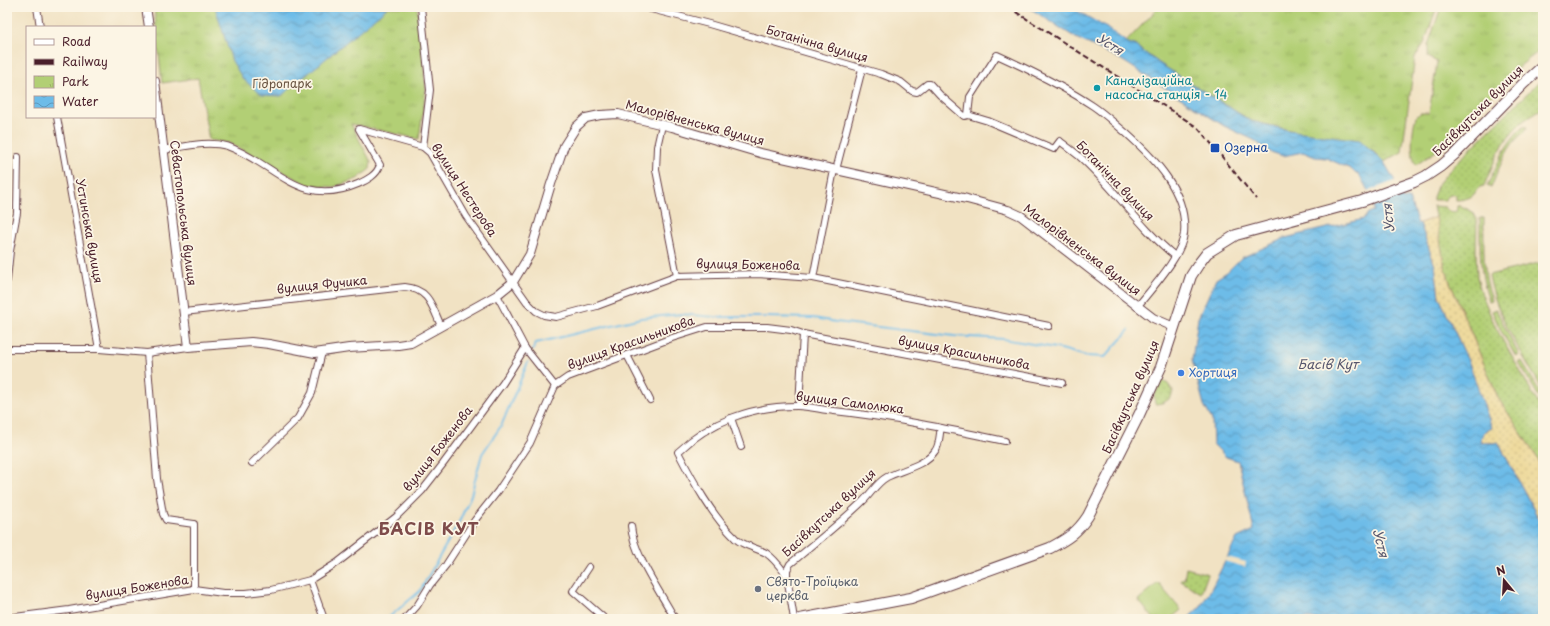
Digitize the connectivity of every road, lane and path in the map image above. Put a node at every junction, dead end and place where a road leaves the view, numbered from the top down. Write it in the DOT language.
graph roads {
  1 [pos="37,7"];
  2 [pos="146,7"];
  3 [pos="421,7"];
  4 [pos="643,7"];
  5 [pos="40,26"];
  6 [pos="149,26"];
  7 [pos="1543,66"];
  8 [pos="862,69"];
  9 [pos="156,90"];
  10 [pos="968,115"];
  11 [pos="57,118"];
  12 [pos="662,125"];
  13 [pos="423,147"];
  14 [pos="163,150"];
  15 [pos="18,157"];
  16 [pos="835,170"];
  17 [pos="1176,256"];
  18 [pos="678,276"];
  19 [pos="813,278"];
  20 [pos="7,280"];
  21 [pos="513,282"];
  22 [pos="497,295"];
  23 [pos="1137,307"];
  24 [pos="184,312"];
  25 [pos="441,326"];
  26 [pos="1049,326"];
  27 [pos="1174,327"];
  28 [pos="803,334"];
  29 [pos="188,347"];
  30 [pos="525,348"];
  31 [pos="7,349"];
  32 [pos="99,349"];
  33 [pos="322,352"];
  34 [pos="147,353"];
  35 [pos="627,355"];
  36 [pos="1062,383"];
  37 [pos="555,386"];
  38 [pos="650,400"];
  39 [pos="799,406"];
  40 [pos="731,418"];
  41 [pos="941,428"];
  42 [pos="1005,441"];
  43 [pos="741,447"];
  44 [pos="678,452"];
  45 [pos="252,463"];
  46 [pos="631,526"];
  47 [pos="589,567"];
  48 [pos="787,576"];
  49 [pos="310,580"];
  50 [pos="194,589"];
  51 [pos="7,618"];
  52 [pos="324,619"];
  53 [pos="405,619"];
  54 [pos="605,619"];
  55 [pos="675,619"];
  56 [pos="794,619"];
  57 [pos="800,619"];
  1 -- 5 [label="street"];
  2 -- 6 [label="street"];
  3 -- 13 [label="street, вулиця Нестерова"];
  4 -- 8 [label="street, Ботанічна вулиця"];
  7 -- 27 [label="main road, Басівкутська вулиця"];
  8 -- 10 [label="street, Ботанічна вулиця"];
  8 -- 16 [label="street"];
  9 -- 14 [label="street, Севастопольська вулиця"];
  10 -- 17 [label="street, Ботанічна вулиця"];
  10 -- 17 [label="street"];
  11 -- 32 [label="street, Устинська вулиця"];
  12 -- 16 [label="street, Малорівненська вулиця"];
  12 -- 18 [label="street"];
  12 -- 21 [label="street, Малорівненська вулиця"];
  13 -- 14 [label="street"];
  13 -- 21 [label="street, вулиця Нестерова"];
  14 -- 24 [label="street, Севастопольська вулиця"];
  15 -- 20 [label="street"];
  16 -- 19 [label="street"];
  16 -- 23 [label="street, Малорівненська вулиця"];
  17 -- 23 [label="street"];
  18 -- 19 [label="street, вулиця Боженова"];
  18 -- 21 [label="street, вулиця Боженова"];
  19 -- 26 [label="street, вулиця Боженова"];
  21 -- 22 [label="street, Малорівненська вулиця"];
  22 -- 25 [label="street, Малорівненська вулиця"];
  22 -- 30 [label="street"];
  23 -- 27 [label="street, Малорівненська вулиця"];
  24 -- 25 [label="street, вулиця Фучика"];
  24 -- 29 [label="street, Севастопольська вулиця"];
  25 -- 33 [label="street, Малорівненська вулиця"];
  27 -- 57 [label="main road, Басівкутська вулиця"];
  28 -- 35 [label="street, вулиця Красильникова"];
  28 -- 36 [label="street, вулиця Красильникова"];
  28 -- 39 [label="street"];
  29 -- 33 [label="street, Малорівненська вулиця"];
  29 -- 34 [label="street, Малорівненська вулиця"];
  30 -- 37 [label="street"];
  30 -- 49 [label="street, вулиця Боженова"];
  31 -- 32 [label="street, Малорівненська вулиця"];
  32 -- 34 [label="street, Малорівненська вулиця"];
  33 -- 45 [label="street"];
  34 -- 50 [label="street"];
  35 -- 37 [label="street, вулиця Красильникова"];
  35 -- 38 [label="street"];
  37 -- 53 [label="street"];
  39 -- 40 [label="street, вулиця Самолюка"];
  39 -- 41 [label="street, вулиця Самолюка"];
  40 -- 43 [label="street"];
  40 -- 44 [label="street, вулиця Самолюка"];
  41 -- 42 [label="street, вулиця Самолюка"];
  41 -- 48 [label="street, Басівкутська вулиця"];
  44 -- 48 [label="street, Басівкутська вулиця"];
  46 -- 55 [label="street"];
  47 -- 54 [label="street"];
  48 -- 56 [label="street, Басівкутська вулиця"];
  49 -- 50 [label="street, вулиця Боженова"];
  49 -- 52 [label="street"];
  50 -- 51 [label="street, вулиця Боженова"];
}
